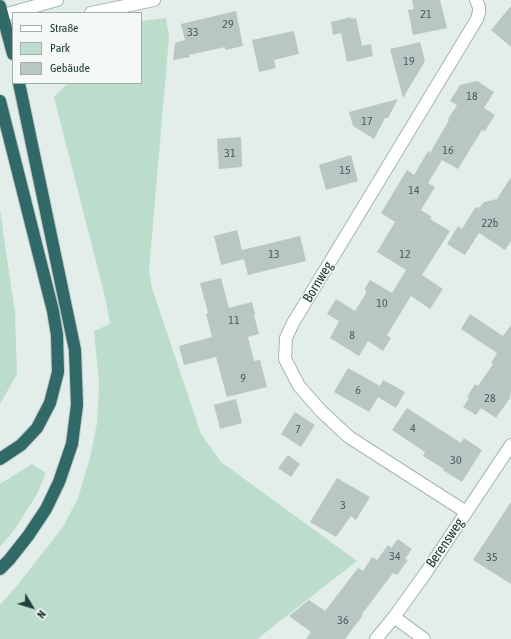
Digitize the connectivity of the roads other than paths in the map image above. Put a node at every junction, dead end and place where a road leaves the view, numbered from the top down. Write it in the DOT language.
graph roads {
  1 [pos="57,0"];
  2 [pos="154,0"];
  3 [pos="476,0"];
  4 [pos="1,12"];
  5 [pos="96,12"];
  6 [pos="12,50"];
  7 [pos="19,84"];
  8 [pos="0,101"];
  9 [pos="511,445"];
  10 [pos="0,459"];
  11 [pos="466,512"];
  12 [pos="0,569"];
  13 [pos="394,617"];
  14 [pos="376,639"];
  15 [pos="424,639"];
  1 -- 4 [label="street"];
  2 -- 5 [label="street"];
  3 -- 11 [label="street, Bornweg"];
  4 -- 6 [label="highway"];
  7 -- 12 [label="highway"];
  8 -- 10 [label="highway"];
  9 -- 11 [label="street, Berensweg"];
  11 -- 13 [label="street, Berensweg"];
  13 -- 14 [label="street, Berensweg"];
  13 -- 15 [label="street"];
}
